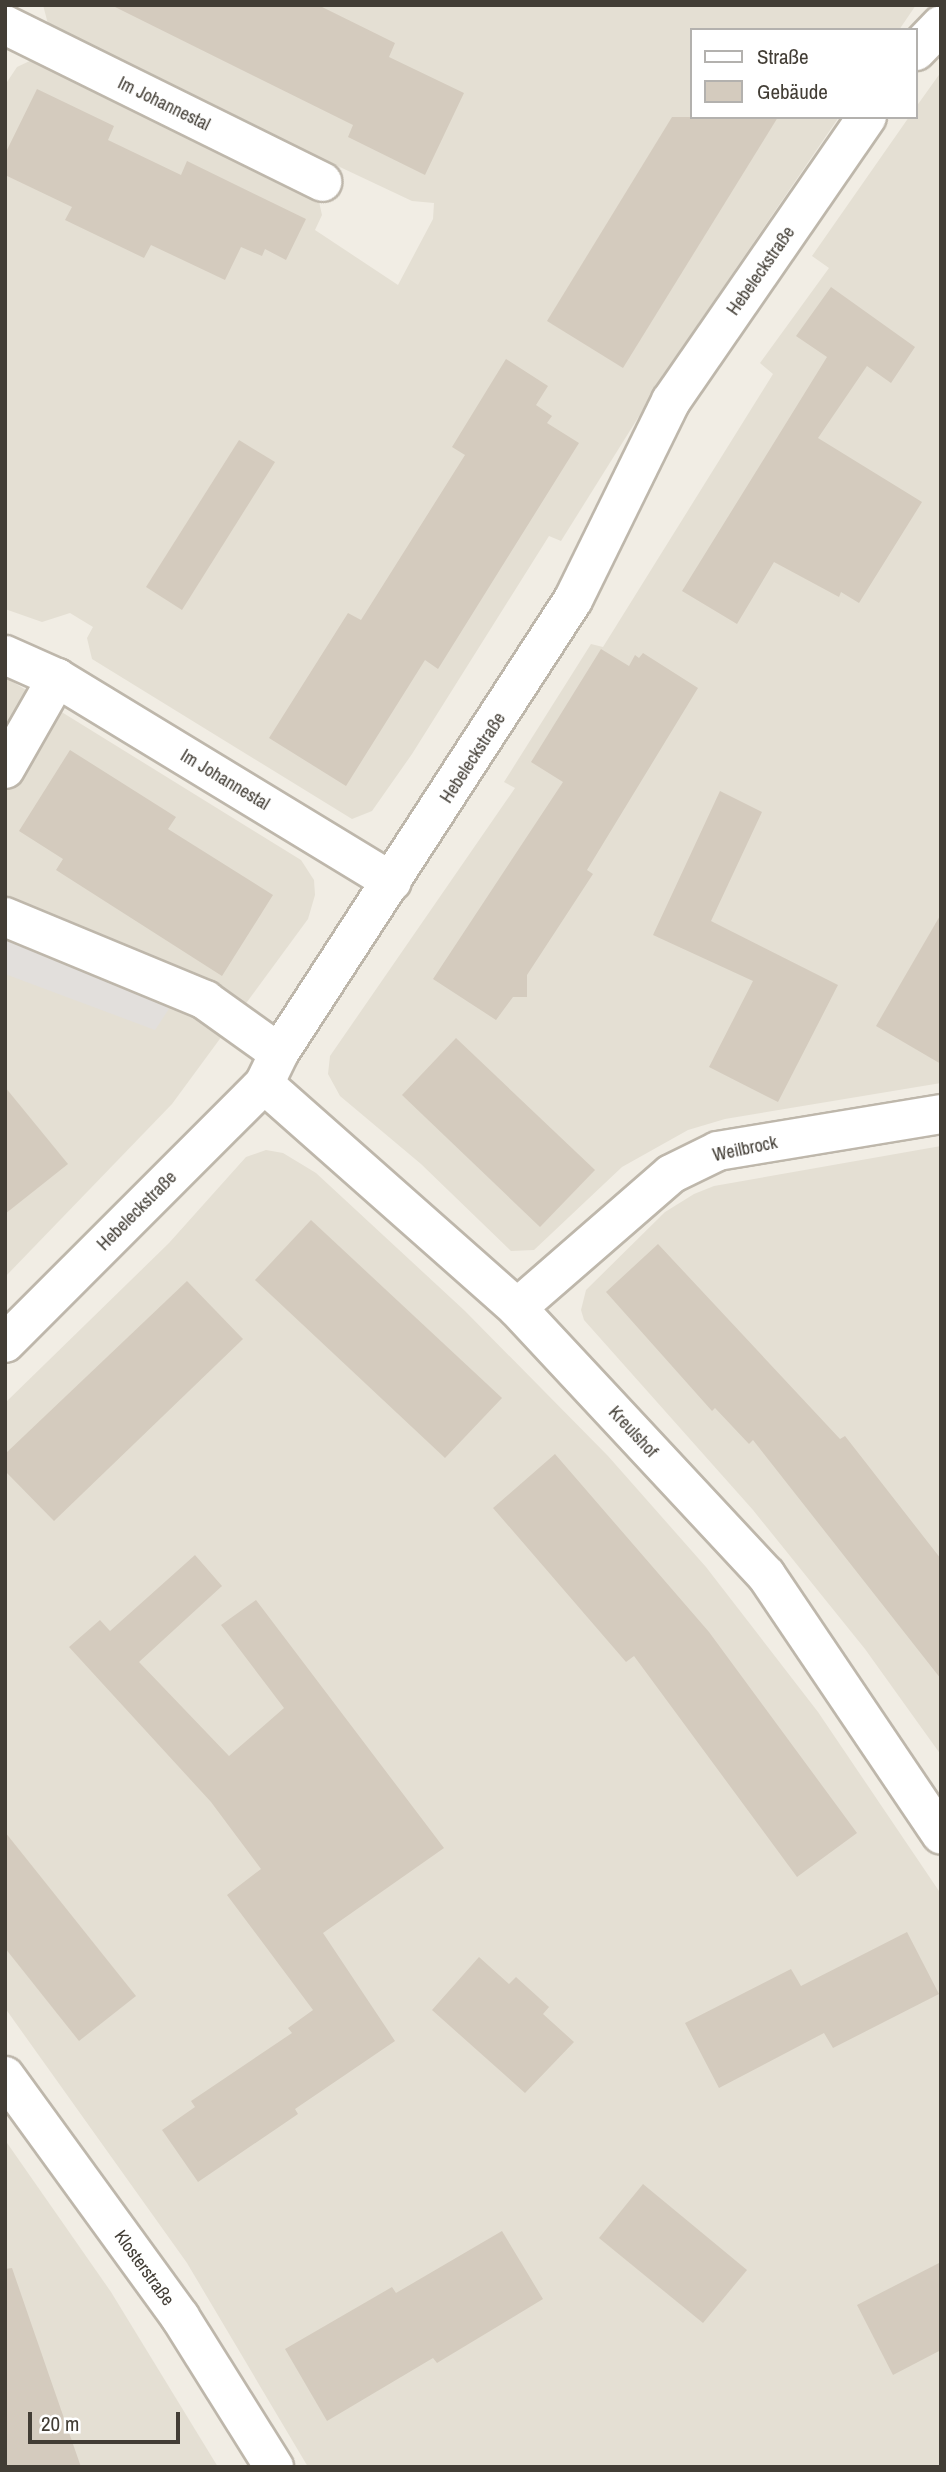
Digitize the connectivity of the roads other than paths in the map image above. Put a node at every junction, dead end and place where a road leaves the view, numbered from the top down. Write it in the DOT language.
graph roads {
  1 [pos="5,25"];
  2 [pos="941,25"];
  3 [pos="918,49"];
  4 [pos="866,119"];
  5 [pos="322,182"];
  6 [pos="5,655"];
  7 [pos="58,678"];
  8 [pos="5,769"];
  9 [pos="392,882"];
  10 [pos="5,917"];
  11 [pos="272,1068"];
  12 [pos="941,1114"];
  13 [pos="517,1308"];
  14 [pos="5,1343"];
  15 [pos="941,1834"];
  16 [pos="5,2076"];
  17 [pos="274,2467"];
  1 -- 5 [label="street, Im Johannestal"];
  2 -- 3 [label="street"];
  4 -- 9 [label="street, Hebeleckstraße"];
  6 -- 7 [label="street, Im Johannestal"];
  7 -- 8 [label="street"];
  7 -- 9 [label="street, Im Johannestal"];
  9 -- 11 [label="street, Hebeleckstraße"];
  10 -- 11 [label="street"];
  11 -- 13 [label="street, Kreulshof"];
  11 -- 14 [label="street, Hebeleckstraße"];
  12 -- 13 [label="street, Weilbrock"];
  13 -- 15 [label="street, Kreulshof"];
  16 -- 17 [label="street, Klosterstraße"];
}
